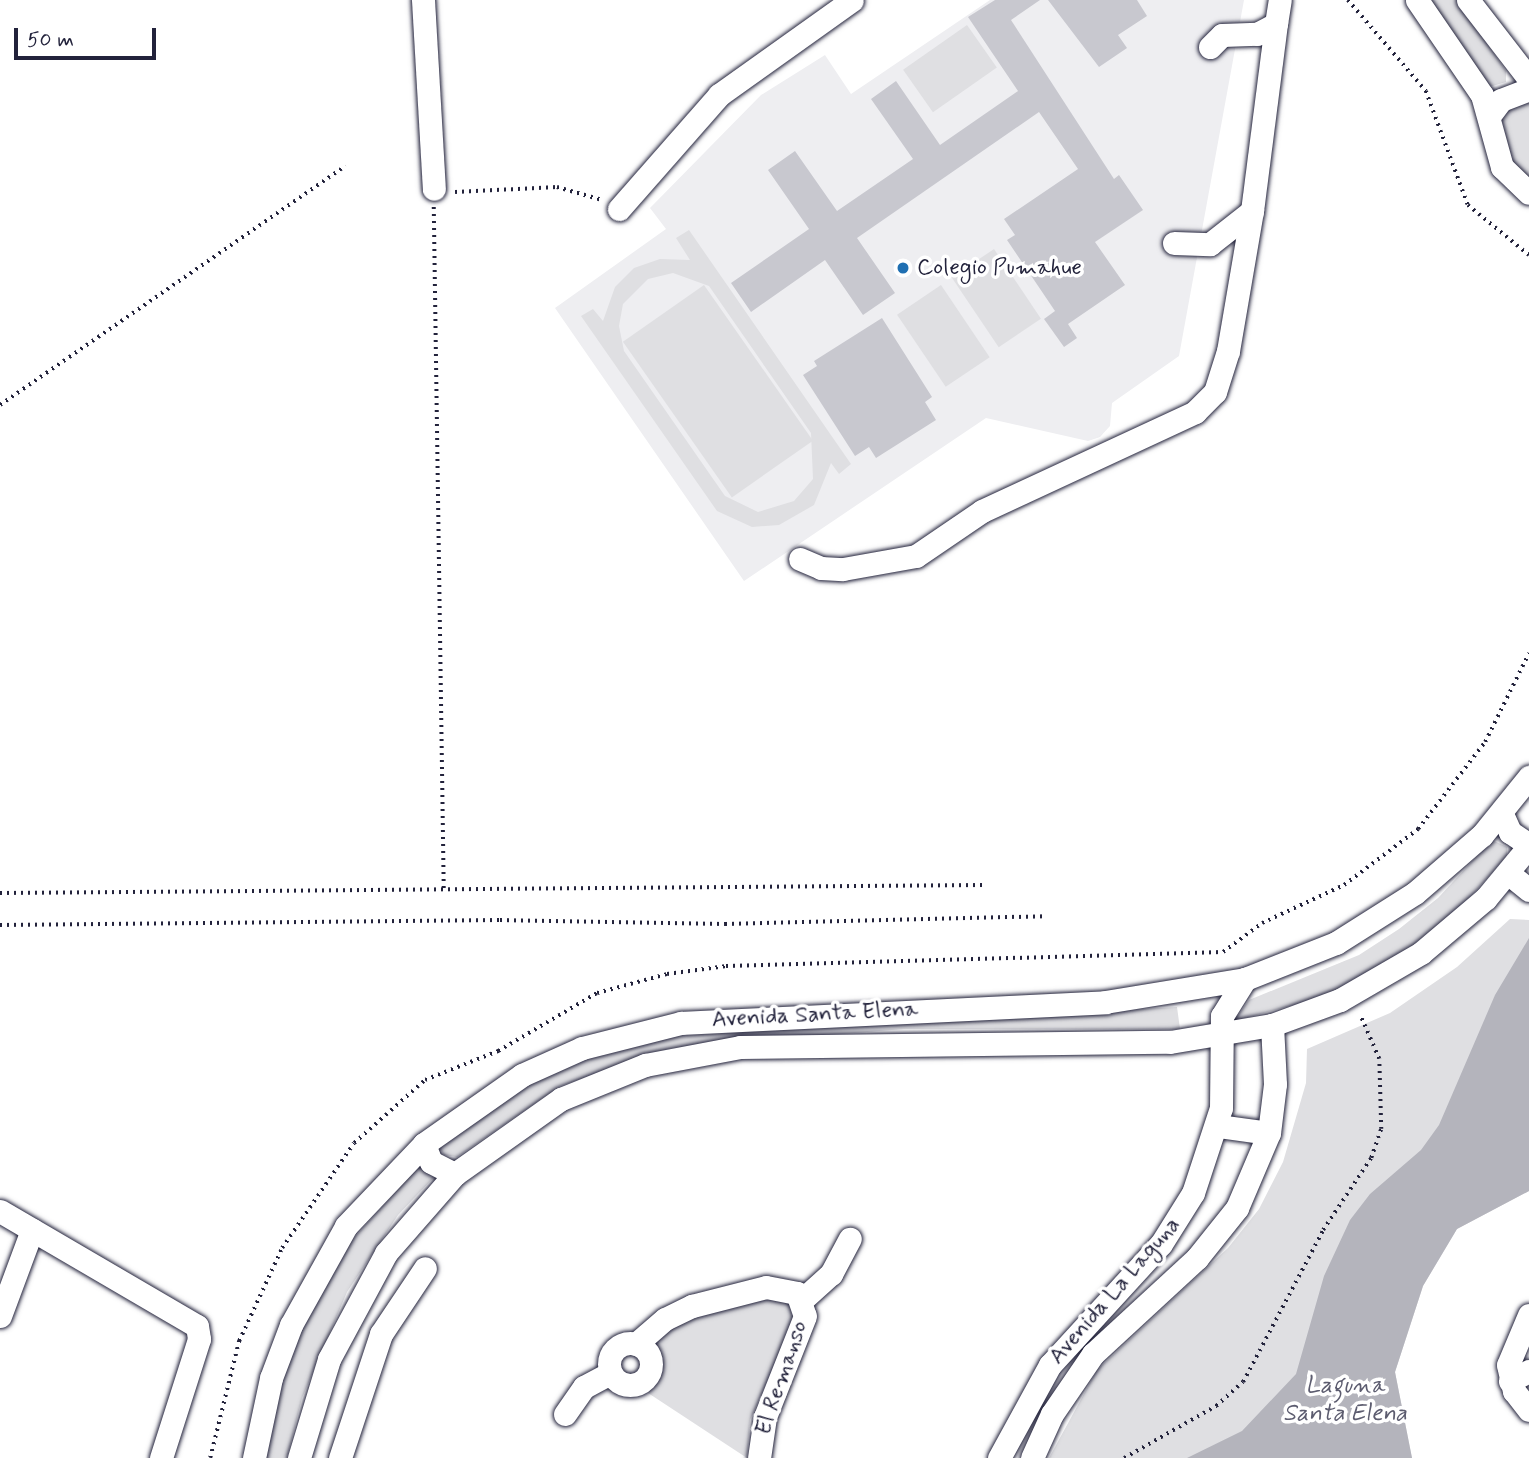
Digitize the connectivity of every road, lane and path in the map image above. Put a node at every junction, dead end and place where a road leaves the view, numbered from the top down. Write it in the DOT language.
graph roads {
  1 [pos="423,0"];
  2 [pos="852,0"];
  3 [pos="1280,0"];
  4 [pos="1348,0"];
  5 [pos="1418,0"];
  6 [pos="1468,0"];
  7 [pos="1276,24"];
  8 [pos="1210,47"];
  9 [pos="1529,79"];
  10 [pos="1529,89"];
  11 [pos="1489,116"];
  12 [pos="345,166"];
  13 [pos="434,189"];
  14 [pos="1529,192"];
  15 [pos="619,209"];
  16 [pos="1252,211"];
  17 [pos="1174,243"];
  18 [pos="1529,255"];
  19 [pos="0,405"];
  20 [pos="800,559"];
  21 [pos="1528,780"];
  22 [pos="1502,814"];
  23 [pos="1529,845"];
  24 [pos="1508,873"];
  25 [pos="984,885"];
  26 [pos="444,889"];
  27 [pos="1529,890"];
  28 [pos="0,893"];
  29 [pos="1046,916"];
  30 [pos="0,925"];
  31 [pos="1185,955"];
  32 [pos="1185,965"];
  33 [pos="1245,979"];
  34 [pos="1360,1015"];
  35 [pos="1272,1025"];
  36 [pos="1221,1036"];
  37 [pos="1218,1126"];
  38 [pos="1269,1133"];
  39 [pos="424,1144"];
  40 [pos="455,1174"];
  41 [pos="0,1211"];
  42 [pos="32,1230"];
  43 [pos="850,1239"];
  44 [pos="425,1268"];
  45 [pos="803,1299"];
  46 [pos="1529,1315"];
  47 [pos="0,1316"];
  48 [pos="636,1344"];
  49 [pos="610,1373"];
  50 [pos="1519,1376"];
  51 [pos="1529,1410"];
  52 [pos="565,1414"];
  53 [pos="161,1458"];
  54 [pos="254,1458"];
  55 [pos="299,1458"];
  56 [pos="340,1458"];
  57 [pos="759,1458"];
  58 [pos="999,1458"];
  59 [pos="1032,1458"];
  60 [pos="1124,1458"];
  1 -- 13 [label="street"];
  2 -- 15 [label="street"];
  3 -- 7 [label="street"];
  4 -- 18 [label="path"];
  5 -- 11 [label="street"];
  6 -- 9 [label="street"];
  7 -- 8 [label="street"];
  7 -- 16 [label="street"];
  10 -- 11 [label="street"];
  11 -- 14 [label="street"];
  12 -- 19 [label="path"];
  13 -- 15 [label="path"];
  13 -- 26 [label="path"];
  16 -- 17 [label="street"];
  16 -- 20 [label="street"];
  21 -- 22 [label="street, Avenida Santa Elena"];
  22 -- 23 [label="street"];
  22 -- 33 [label="street, Avenida Santa Elena"];
  23 -- 24 [label="street, Avenida Santa Elena"];
  24 -- 27 [label="street"];
  24 -- 35 [label="street, Avenida Santa Elena"];
  25 -- 26 [label="path"];
  26 -- 28 [label="path"];
  29 -- 30 [label="path"];
  31 -- 32 [label="path"];
  33 -- 36 [label="street, Avenida La Laguna"];
  33 -- 39 [label="street, Avenida Santa Elena"];
  34 -- 60 [label="path"];
  35 -- 36 [label="street, Avenida Santa Elena"];
  35 -- 38 [label="street, Avenida La Laguna"];
  36 -- 37 [label="street, Avenida La Laguna"];
  36 -- 40 [label="street, Avenida Santa Elena"];
  37 -- 38 [label="street"];
  37 -- 58 [label="street, Avenida La Laguna"];
  38 -- 59 [label="street, Avenida La Laguna"];
  39 -- 40 [label="street"];
  39 -- 54 [label="street, Avenida Santa Elena"];
  40 -- 55 [label="street, Avenida Santa Elena"];
  41 -- 42 [label="street"];
  42 -- 47 [label="street"];
  42 -- 53 [label="street"];
  43 -- 45 [label="street, El Remanso"];
  44 -- 56 [label="street"];
  45 -- 48 [label="street, El Remanso"];
  45 -- 57 [label="street, El Remanso"];
  46 -- 50 [label="street"];
  48 -- 49 [label="street"];
  48 -- 49 [label="street"];
  49 -- 52 [label="street"];
  50 -- 51 [label="street"];
}
